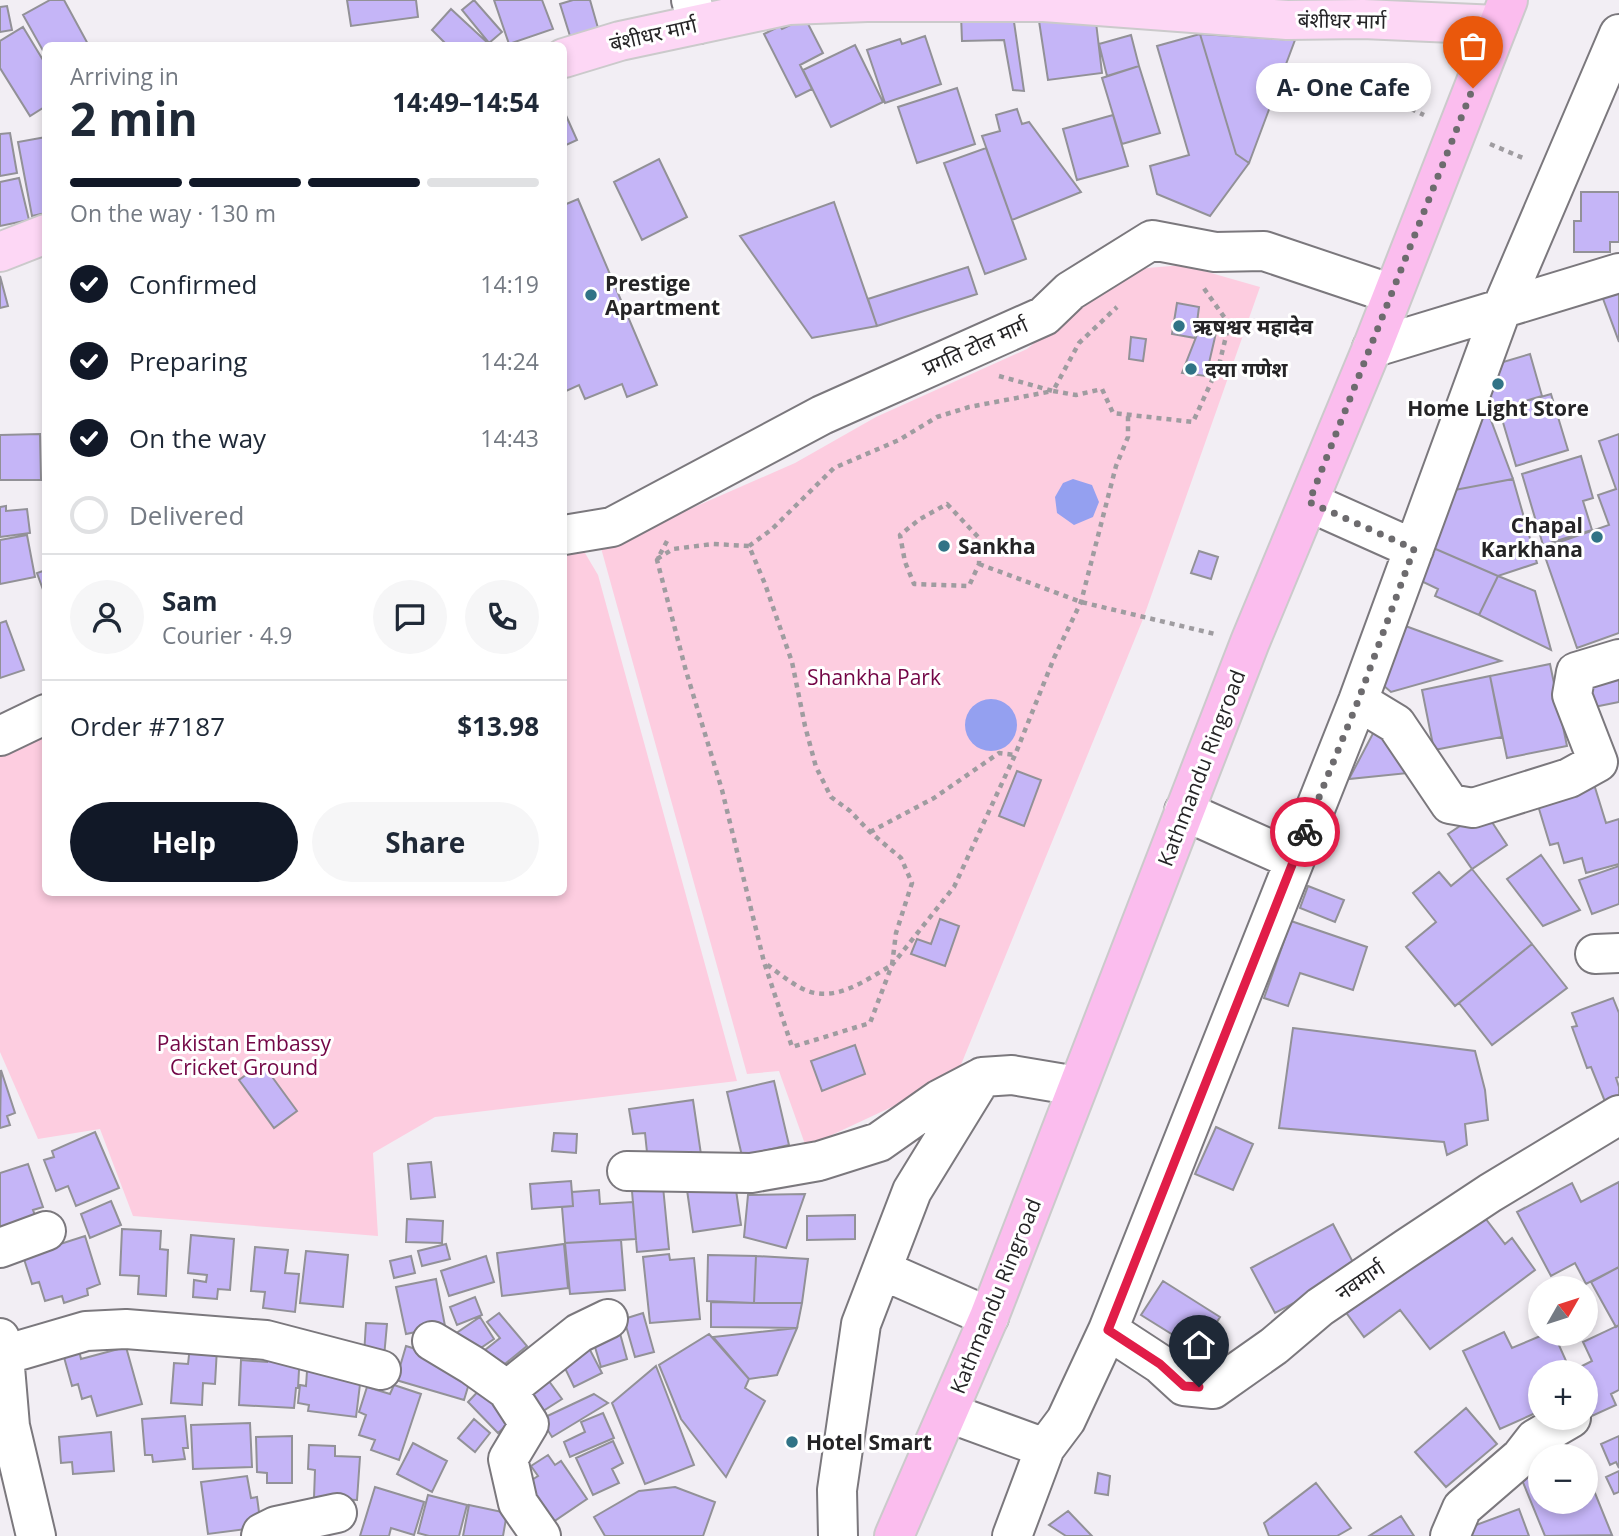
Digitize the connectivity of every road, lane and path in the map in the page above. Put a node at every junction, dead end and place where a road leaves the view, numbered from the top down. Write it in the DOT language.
graph roads {
  1 [pos="788,2"];
  2 [pos="1366,10"];
  3 [pos="695,12"];
  4 [pos="1503,13"];
  5 [pos="1619,34"];
  6 [pos="567,57"];
  7 [pos="42,236"];
  8 [pos="0,252"];
  9 [pos="1619,273"];
  10 [pos="1201,284"];
  11 [pos="1392,294"];
  12 [pos="1117,306"];
  13 [pos="1502,308"];
  14 [pos="1371,348"];
  15 [pos="991,374"];
  16 [pos="1053,391"];
  17 [pos="1128,415"];
  18 [pos="1309,502"];
  19 [pos="672,531"];
  20 [pos="567,534"];
  21 [pos="749,546"];
  22 [pos="1414,549"];
  23 [pos="657,560"];
  24 [pos="979,564"];
  25 [pos="1081,602"];
  26 [pos="1250,642"];
  27 [pos="1619,659"];
  28 [pos="1358,701"];
  29 [pos="42,716"];
  30 [pos="0,736"];
  31 [pos="1015,755"];
  32 [pos="1184,811"];
  33 [pos="870,832"];
  34 [pos="1294,860"];
  35 [pos="764,962"];
  36 [pos="892,965"];
  37 [pos="982,1077"];
  38 [pos="1077,1086"];
  39 [pos="1619,1115"];
  40 [pos="627,1171"];
  41 [pos="46,1231"];
  42 [pos="0,1248"];
  43 [pos="882,1270"];
  44 [pos="989,1317"];
  45 [pos="608,1320"];
  46 [pos="1108,1330"];
  47 [pos="432,1341"];
  48 [pos="2,1347"];
  49 [pos="382,1370"];
  50 [pos="507,1390"];
  51 [pos="949,1413"];
  52 [pos="5,1425"];
  53 [pos="1550,1430"];
  54 [pos="1045,1448"];
  55 [pos="337,1513"];
  56 [pos="36,1536"];
  57 [pos="261,1536"];
  58 [pos="541,1536"];
  59 [pos="838,1536"];
  60 [pos="894,1536"];
  61 [pos="1012,1536"];
  62 [pos="1450,1536"];
  1 -- 2 [label="main road, बंशीधर मार्ग"];
  1 -- 3 [label="main road, बंशीधर मार्ग"];
  2 -- 4 [label="main road, बंशीधर मार्ग"];
  3 -- 6 [label="main road, बंशीधर मार्ग"];
  4 -- 11 [label="highway, Kathmandu Ringroad"];
  5 -- 13 [label="street"];
  7 -- 8 [label="main road"];
  9 -- 13 [label="street"];
  10 -- 17 [label="path"];
  11 -- 14 [label="highway, Kathmandu Ringroad"];
  11 -- 20 [label="street, प्रगति टोल मार्ग"];
  12 -- 16 [label="path"];
  13 -- 14 [label="street"];
  13 -- 22 [label="street"];
  14 -- 18 [label="highway, Kathmandu Ringroad"];
  15 -- 16 [label="path"];
  16 -- 17 [label="path"];
  16 -- 21 [label="path"];
  17 -- 25 [label="path"];
  18 -- 22 [label="street"];
  18 -- 26 [label="highway, Kathmandu Ringroad"];
  19 -- 23 [label="path"];
  21 -- 23 [label="path"];
  21 -- 33 [label="path"];
  22 -- 28 [label="street"];
  23 -- 35 [label="path"];
  24 -- 24 [label="path"];
  24 -- 25 [label="path"];
  25 -- 26 [label="path"];
  25 -- 31 [label="path"];
  26 -- 32 [label="highway, Kathmandu Ringroad"];
  27 -- 28 [label="street"];
  28 -- 34 [label="street"];
  29 -- 30 [label="street"];
  31 -- 33 [label="path"];
  31 -- 36 [label="path"];
  32 -- 34 [label="street"];
  32 -- 38 [label="highway, Kathmandu Ringroad"];
  33 -- 36 [label="path"];
  34 -- 46 [label="street"];
  35 -- 36 [label="path"];
  35 -- 36 [label="path"];
  37 -- 38 [label="street"];
  37 -- 40 [label="street"];
  37 -- 43 [label="street"];
  38 -- 44 [label="highway, Kathmandu Ringroad"];
  39 -- 46 [label="street, नवमार्ग"];
  41 -- 42 [label="street"];
  43 -- 44 [label="street"];
  43 -- 59 [label="street"];
  44 -- 51 [label="highway, Kathmandu Ringroad"];
  45 -- 50 [label="street"];
  46 -- 54 [label="street"];
  47 -- 50 [label="street"];
  48 -- 49 [label="street"];
  48 -- 52 [label="street"];
  50 -- 58 [label="street"];
  51 -- 54 [label="street"];
  51 -- 60 [label="highway, Kathmandu Ringroad"];
  52 -- 56 [label="street"];
  53 -- 62 [label="street"];
  54 -- 61 [label="street"];
  55 -- 57 [label="street"];
}
